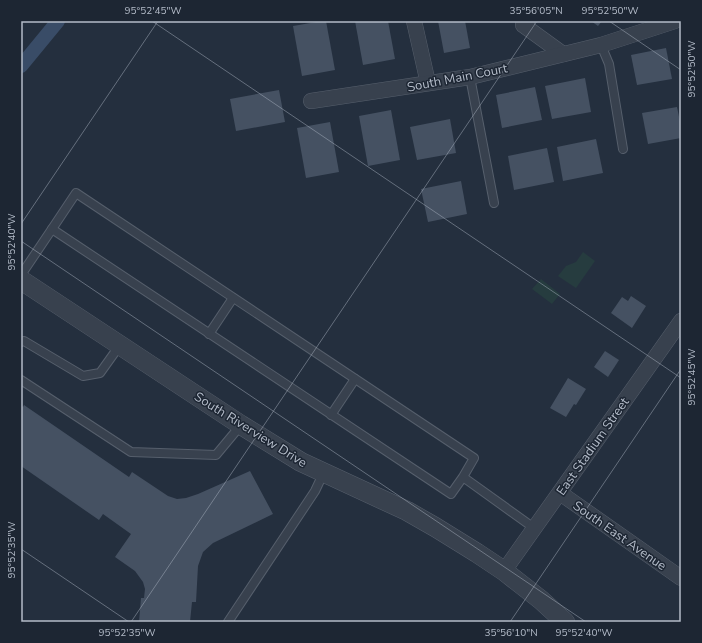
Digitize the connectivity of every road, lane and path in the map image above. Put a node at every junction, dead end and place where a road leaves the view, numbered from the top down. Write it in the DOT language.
graph roads {
  1 [pos="414,21"];
  2 [pos="676,21"];
  3 [pos="522,22"];
  4 [pos="601,45"];
  5 [pos="563,54"];
  6 [pos="470,77"];
  7 [pos="428,84"];
  8 [pos="311,102"];
  9 [pos="623,149"];
  10 [pos="494,203"];
  11 [pos="52,229"];
  12 [pos="21,275"];
  13 [pos="21,280"];
  14 [pos="233,298"];
  15 [pos="681,321"];
  16 [pos="209,334"];
  17 [pos="21,342"];
  18 [pos="120,344"];
  19 [pos="355,379"];
  20 [pos="21,380"];
  21 [pos="331,415"];
  22 [pos="241,424"];
  23 [pos="324,472"];
  24 [pos="462,477"];
  25 [pos="560,493"];
  26 [pos="534,528"];
  27 [pos="504,572"];
  28 [pos="681,578"];
  29 [pos="228,622"];
  30 [pos="565,622"];
  1 -- 7 [label="street"];
  2 -- 4 [label="street, South Main Court"];
  3 -- 5 [label="street"];
  4 -- 5 [label="street, South Main Court"];
  4 -- 9 [label="lane"];
  5 -- 6 [label="street, South Main Court"];
  6 -- 7 [label="street, South Main Court"];
  6 -- 10 [label="lane"];
  7 -- 8 [label="street, South Main Court"];
  11 -- 12 [label="lane"];
  11 -- 14 [label="lane"];
  11 -- 16 [label="lane"];
  13 -- 18 [label="street, South Riverview Drive"];
  14 -- 16 [label="lane"];
  14 -- 19 [label="lane"];
  15 -- 25 [label="street, East Stadium Street"];
  16 -- 21 [label="lane"];
  17 -- 18 [label="lane"];
  18 -- 22 [label="street, South Riverview Drive"];
  19 -- 21 [label="lane"];
  19 -- 24 [label="lane"];
  20 -- 22 [label="lane"];
  21 -- 24 [label="lane"];
  22 -- 23 [label="street, South Riverview Drive"];
  23 -- 27 [label="street, South Riverview Drive"];
  23 -- 29 [label="lane"];
  24 -- 26 [label="lane"];
  25 -- 26 [label="street, East Stadium Street"];
  25 -- 28 [label="street, South East Avenue"];
  26 -- 27 [label="street, East Stadium Street"];
  27 -- 30 [label="street, South Riverview Drive"];
}
